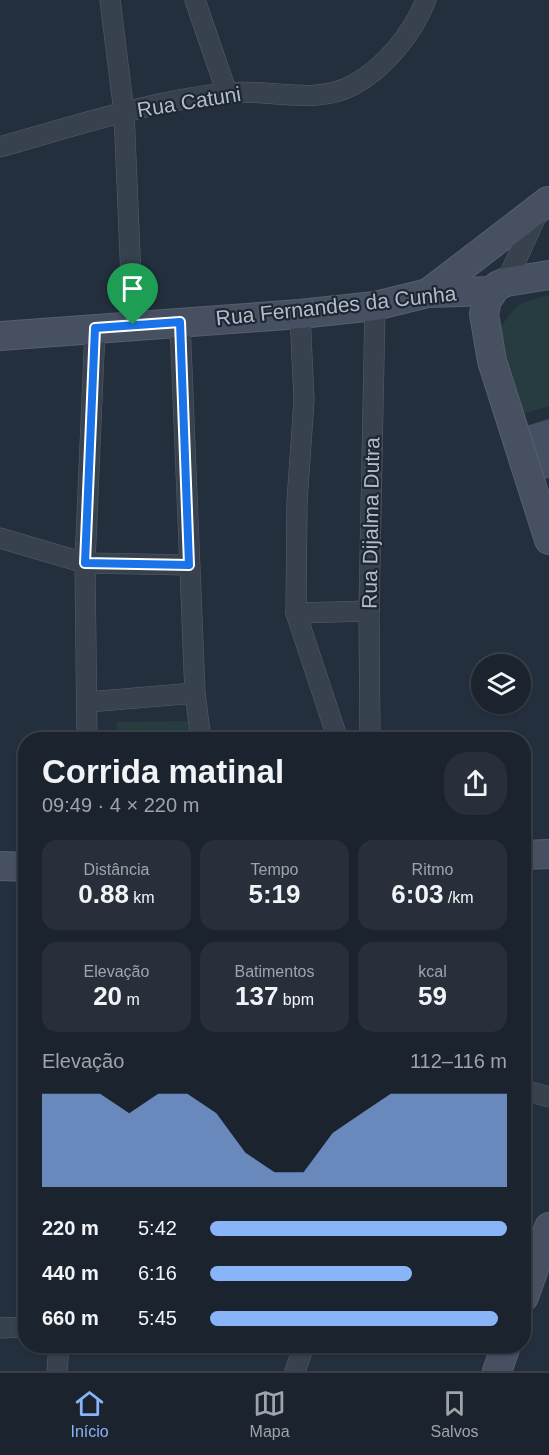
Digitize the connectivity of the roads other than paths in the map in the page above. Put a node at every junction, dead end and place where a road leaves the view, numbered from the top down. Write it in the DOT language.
graph roads {
  1 [pos="110,0"];
  2 [pos="195,0"];
  3 [pos="426,0"];
  4 [pos="227,93"];
  5 [pos="124,112"];
  6 [pos="0,147"];
  7 [pos="548,200"];
  8 [pos="549,275"];
  9 [pos="499,286"];
  10 [pos="428,293"];
  11 [pos="375,306"];
  12 [pos="300,314"];
  13 [pos="180,322"];
  14 [pos="133,325"];
  15 [pos="95,328"];
  16 [pos="0,336"];
  17 [pos="543,497"];
  18 [pos="0,538"];
  19 [pos="549,540"];
  20 [pos="85,563"];
  21 [pos="189,565"];
  22 [pos="369,611"];
  23 [pos="296,613"];
  24 [pos="195,693"];
  25 [pos="88,702"];
  26 [pos="87,732"];
  27 [pos="200,732"];
  28 [pos="335,732"];
  29 [pos="370,732"];
  30 [pos="549,854"];
  31 [pos="531,855"];
  32 [pos="0,866"];
  33 [pos="18,867"];
  34 [pos="531,1092"];
  35 [pos="549,1097"];
  36 [pos="549,1227"];
  37 [pos="531,1277"];
  38 [pos="18,1327"];
  39 [pos="0,1328"];
  40 [pos="58,1353"];
  41 [pos="301,1353"];
  42 [pos="503,1353"];
  43 [pos="57,1371"];
  44 [pos="295,1371"];
  45 [pos="497,1371"];
  1 -- 5 [label="street"];
  2 -- 4 [label="street"];
  3 -- 4 [label="street, Rua Catuni"];
  4 -- 5 [label="street, Rua Catuni"];
  5 -- 6 [label="street, Rua Catuni"];
  5 -- 14 [label="street"];
  7 -- 9 [label="street"];
  7 -- 10 [label="street"];
  8 -- 9 [label="street, Rua Fernandes da Cunha"];
  9 -- 10 [label="street, Rua Fernandes da Cunha"];
  9 -- 17 [label="street"];
  10 -- 11 [label="street, Rua Fernandes da Cunha"];
  11 -- 12 [label="street, Rua Fernandes da Cunha"];
  11 -- 22 [label="street, Rua Dijalma Dutra"];
  12 -- 13 [label="street, Rua Fernandes da Cunha"];
  12 -- 23 [label="street"];
  13 -- 14 [label="street, Rua Fernandes da Cunha"];
  13 -- 21 [label="street"];
  14 -- 15 [label="street, Rua Fernandes da Cunha"];
  15 -- 16 [label="street, Rua Fernandes da Cunha"];
  15 -- 20 [label="street"];
  17 -- 19 [label="street"];
  18 -- 20 [label="street"];
  20 -- 21 [label="street"];
  20 -- 25 [label="street"];
  21 -- 24 [label="street"];
  22 -- 23 [label="street"];
  22 -- 29 [label="street, Rua Dijalma Dutra"];
  23 -- 28 [label="street"];
  24 -- 25 [label="street"];
  24 -- 27 [label="street"];
  25 -- 26 [label="street"];
  30 -- 31 [label="street"];
  32 -- 33 [label="street"];
  34 -- 35 [label="street"];
  36 -- 37 [label="street"];
  38 -- 39 [label="street"];
  40 -- 43 [label="street"];
  41 -- 44 [label="street"];
  42 -- 45 [label="street"];
}
